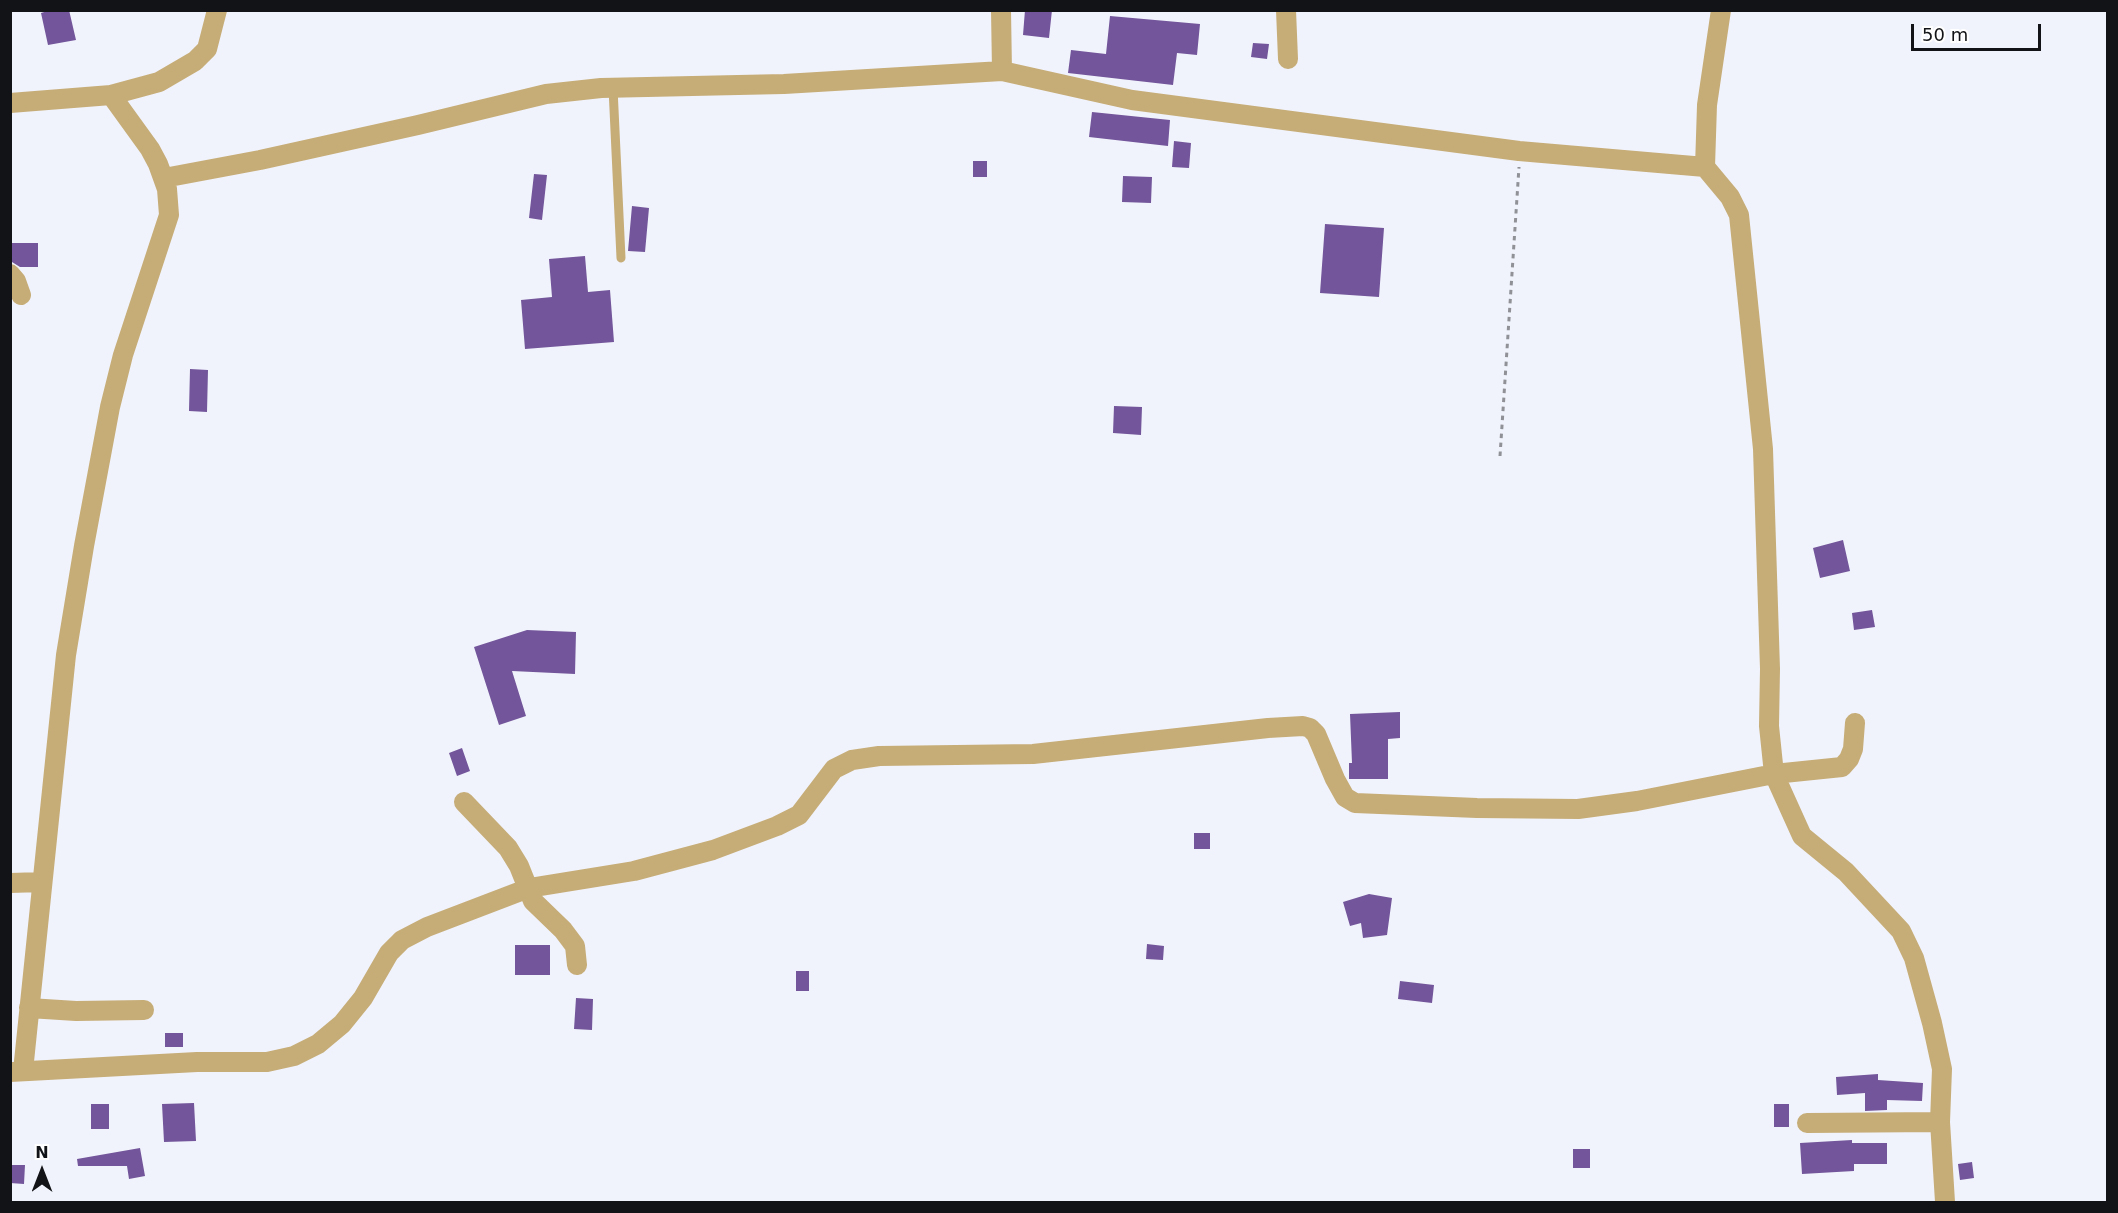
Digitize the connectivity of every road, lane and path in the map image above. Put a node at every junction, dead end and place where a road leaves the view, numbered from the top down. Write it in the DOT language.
graph roads {
  1 [pos="217,10"];
  2 [pos="1001,10"];
  3 [pos="1286,10"];
  4 [pos="1721,10"];
  5 [pos="1288,59"];
  6 [pos="1002,71"];
  7 [pos="613,88"];
  8 [pos="111,95"];
  9 [pos="10,103"];
  10 [pos="1520,151"];
  11 [pos="1706,167"];
  12 [pos="164,178"];
  13 [pos="621,258"];
  14 [pos="10,274"];
  15 [pos="21,295"];
  16 [pos="1500,456"];
  17 [pos="1855,723"];
  18 [pos="1774,774"];
  19 [pos="464,802"];
  20 [pos="42,882"];
  21 [pos="10,883"];
  22 [pos="529,888"];
  23 [pos="577,965"];
  24 [pos="29,1008"];
  25 [pos="144,1010"];
  26 [pos="17,1071"];
  27 [pos="1941,1122"];
  28 [pos="1807,1123"];
  29 [pos="1945,1203"];
  1 -- 8 [label="street"];
  2 -- 6 [label="street"];
  3 -- 5 [label="street"];
  4 -- 11 [label="street"];
  6 -- 7 [label="street"];
  6 -- 10 [label="street"];
  7 -- 12 [label="street"];
  7 -- 13 [label="lane"];
  8 -- 9 [label="street"];
  8 -- 12 [label="street"];
  10 -- 11 [label="street"];
  10 -- 16 [label="path"];
  11 -- 18 [label="street"];
  12 -- 20 [label="street"];
  14 -- 15 [label="street"];
  17 -- 18 [label="street"];
  18 -- 22 [label="street"];
  18 -- 27 [label="street"];
  19 -- 22 [label="street"];
  20 -- 21 [label="street"];
  20 -- 24 [label="street"];
  22 -- 23 [label="street"];
  22 -- 26 [label="street"];
  24 -- 25 [label="street"];
  24 -- 26 [label="street"];
  27 -- 28 [label="street"];
  27 -- 29 [label="street"];
}
